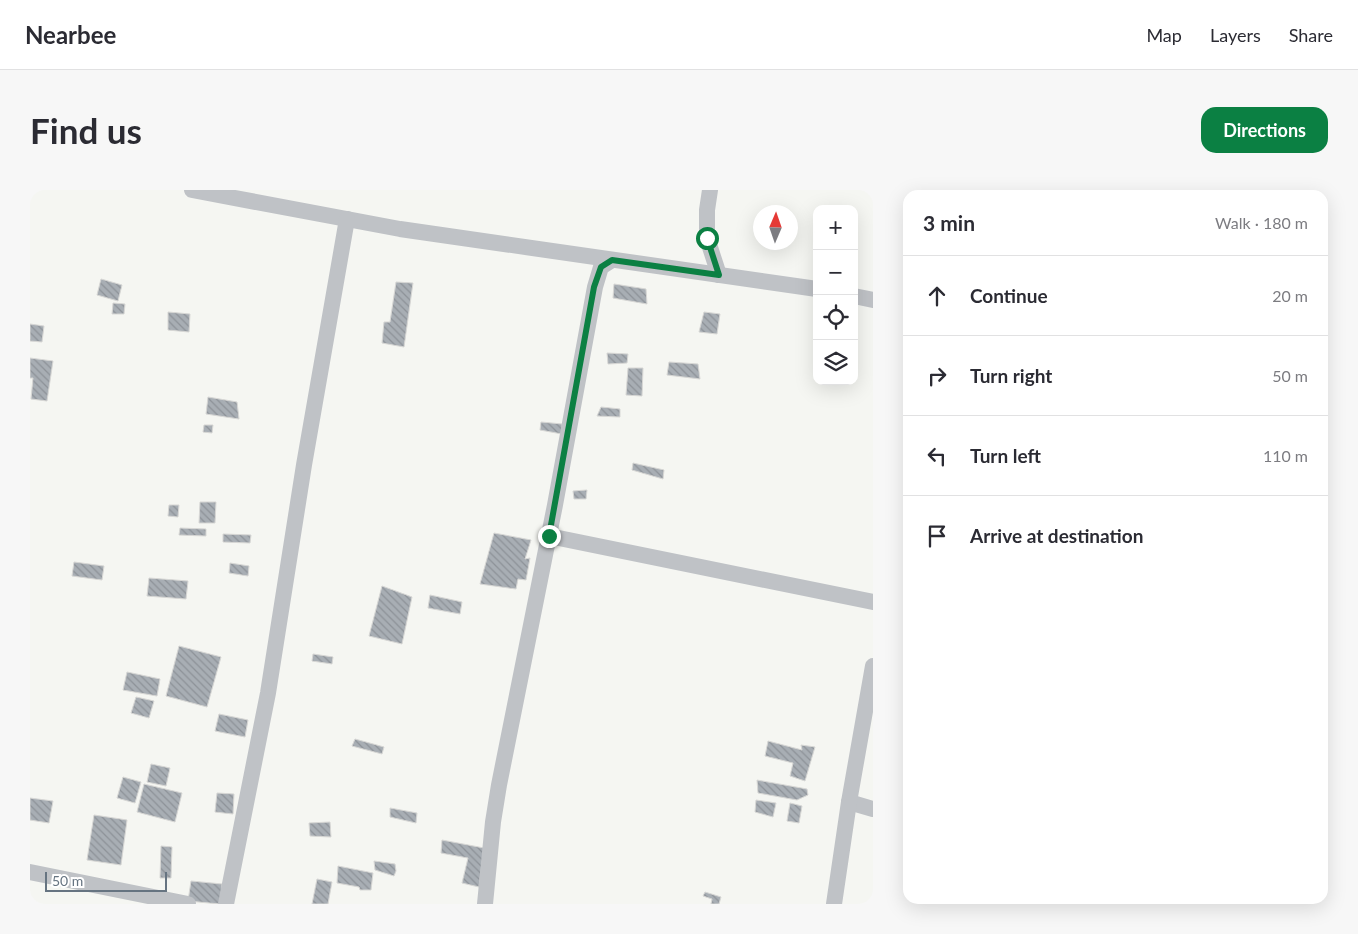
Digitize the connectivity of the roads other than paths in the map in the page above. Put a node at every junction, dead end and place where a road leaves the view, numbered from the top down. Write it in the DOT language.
graph roads {
  1 [pos="192,190"];
  2 [pos="710,190"];
  3 [pos="220,193"];
  4 [pos="347,219"];
  5 [pos="612,260"];
  6 [pos="719,275"];
  7 [pos="813,288"];
  8 [pos="858,297"];
  9 [pos="873,300"];
  10 [pos="549,536"];
  11 [pos="873,602"];
  12 [pos="873,666"];
  13 [pos="849,802"];
  14 [pos="873,808"];
  15 [pos="30,872"];
  16 [pos="188,904"];
  17 [pos="226,904"];
  18 [pos="485,904"];
  19 [pos="834,904"];
  1 -- 3 [label="street"];
  2 -- 6 [label="street"];
  3 -- 4 [label="street"];
  4 -- 5 [label="street"];
  4 -- 17 [label="street"];
  5 -- 6 [label="street"];
  5 -- 10 [label="street"];
  6 -- 7 [label="street"];
  8 -- 9 [label="street"];
  10 -- 11 [label="street"];
  10 -- 18 [label="street"];
  12 -- 13 [label="street"];
  13 -- 14 [label="street"];
  13 -- 19 [label="street"];
  15 -- 16 [label="street"];
}
